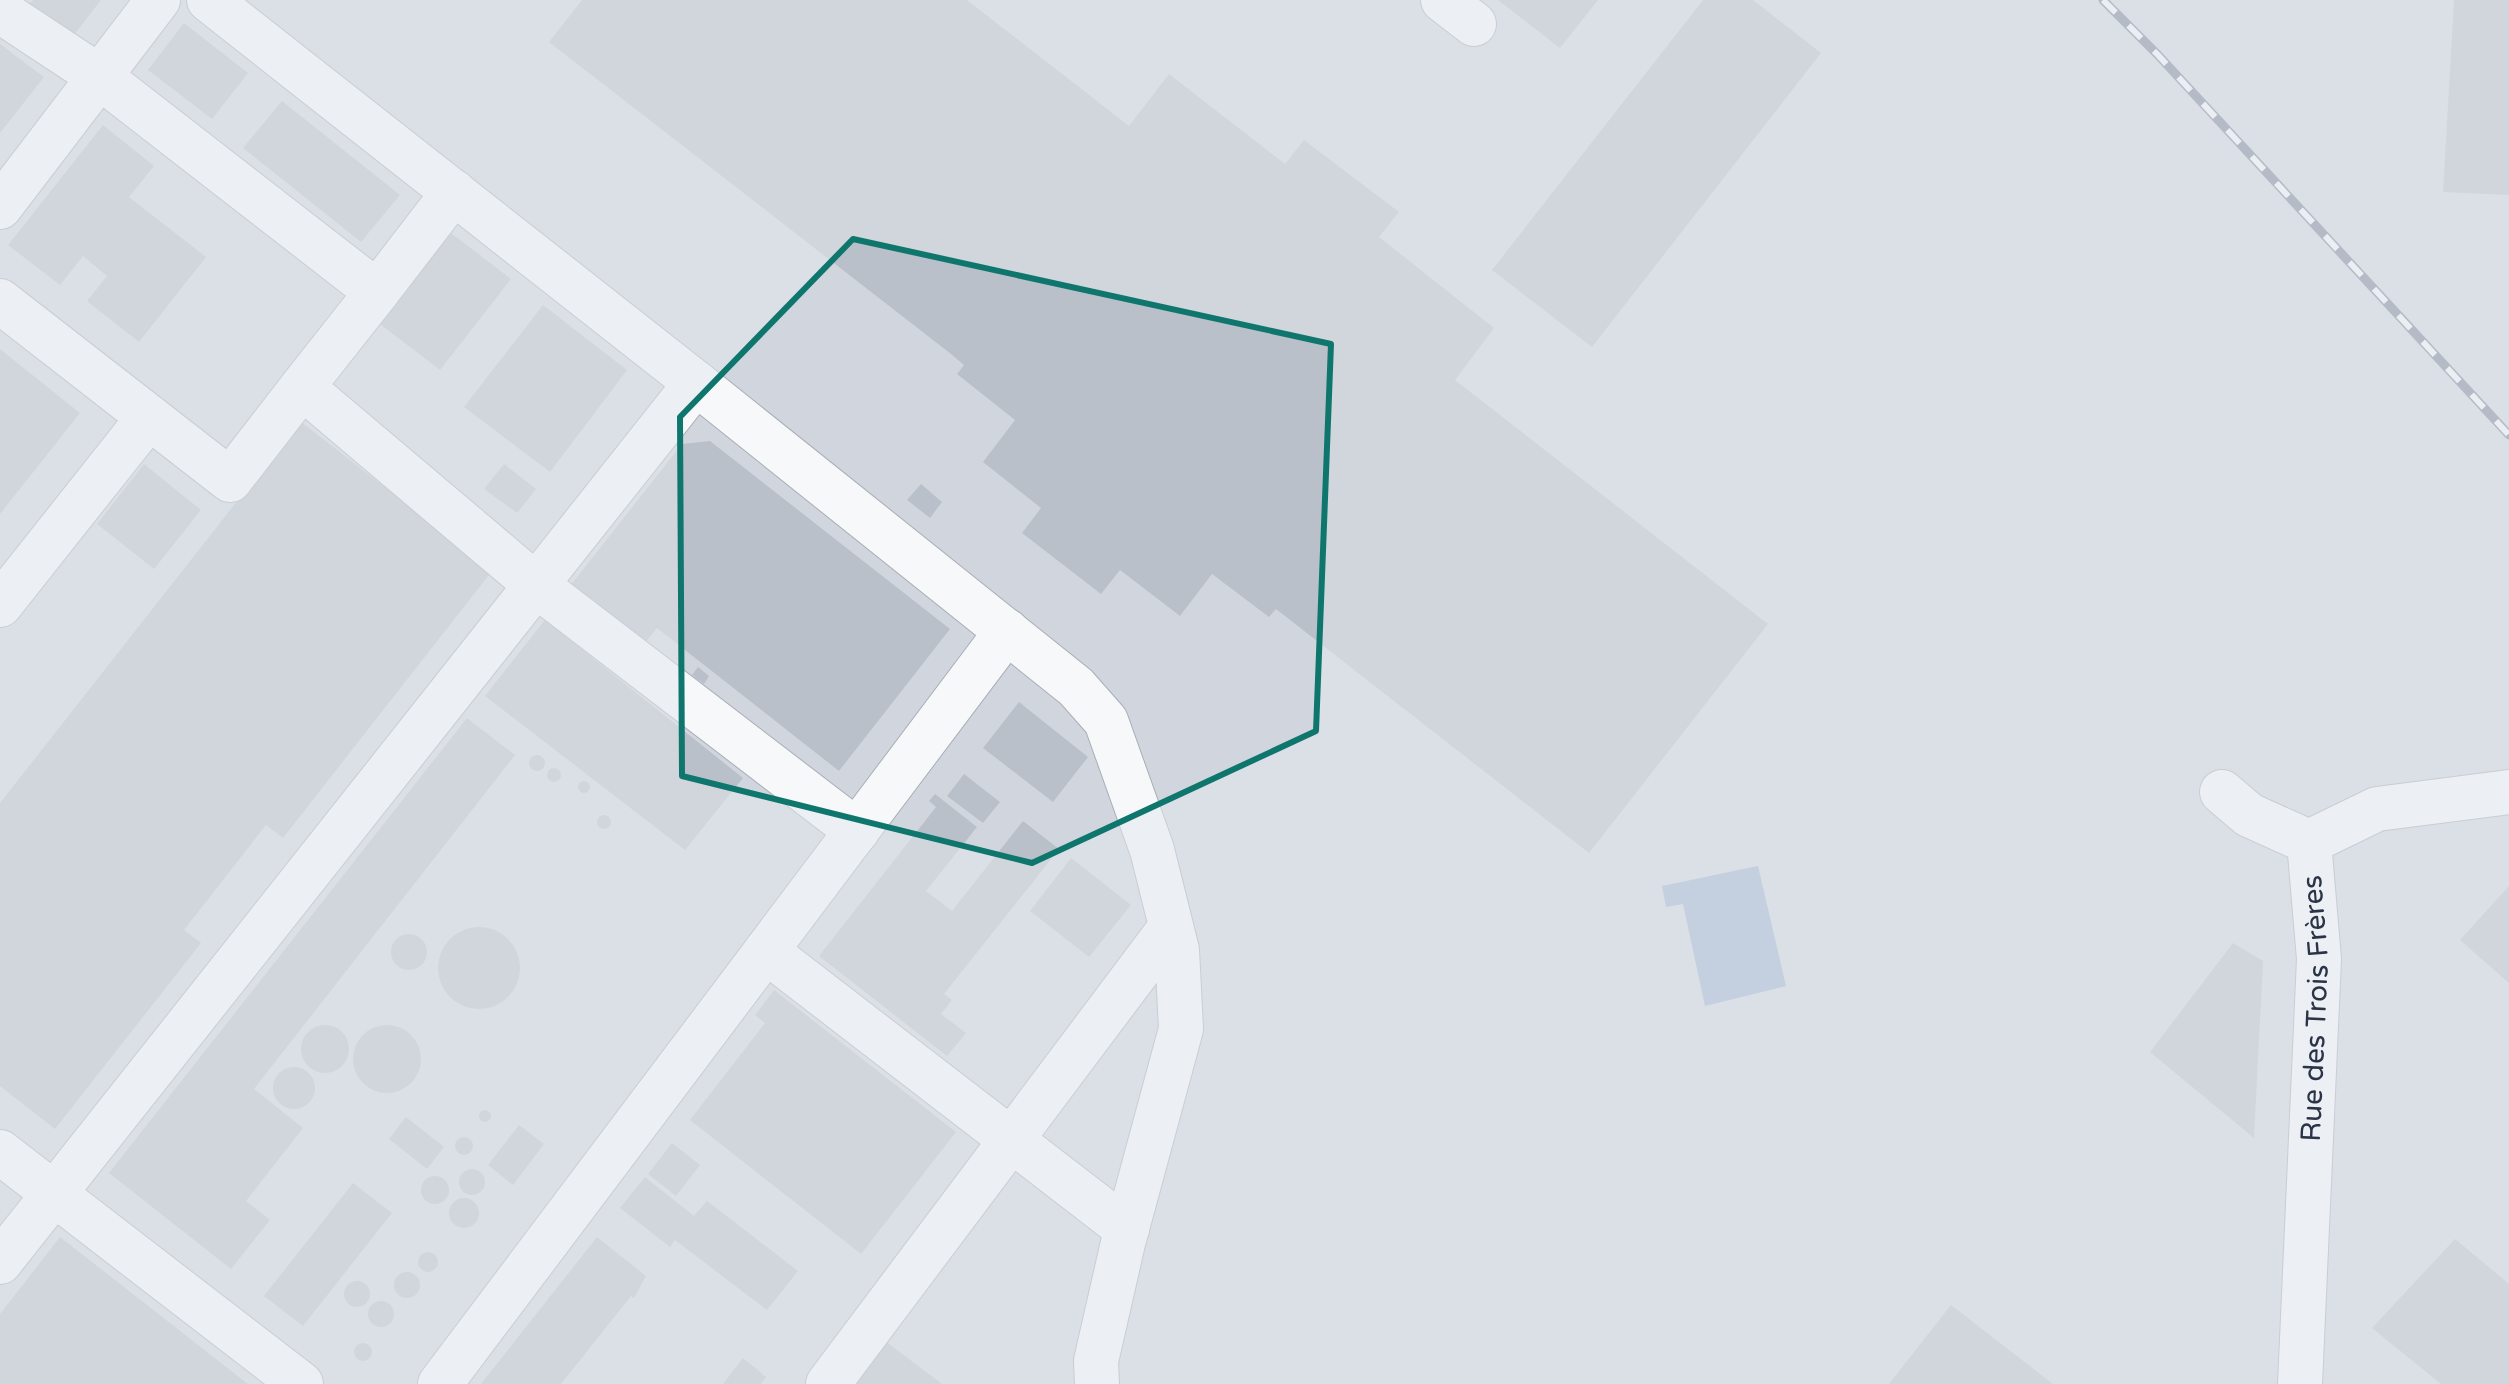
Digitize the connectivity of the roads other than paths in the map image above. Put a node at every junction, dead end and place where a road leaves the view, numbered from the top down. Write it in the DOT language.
graph roads {
  1 [pos="158,0"];
  2 [pos="209,0"];
  3 [pos="0,11"];
  4 [pos="100,77"];
  5 [pos="454,192"];
  6 [pos="0,207"];
  7 [pos="377,292"];
  8 [pos="0,301"];
  9 [pos="696,383"];
  10 [pos="302,387"];
  11 [pos="149,417"];
  12 [pos="536,585"];
  13 [pos="0,605"];
  14 [pos="1007,631"];
  15 [pos="2222,792"];
  16 [pos="2509,792"];
  17 [pos="857,831"];
  18 [pos="2309,842"];
  19 [pos="1171,927"];
  20 [pos="766,951"];
  21 [pos="1011,1140"];
  22 [pos="0,1152"];
  23 [pos="54,1193"];
  24 [pos="1127,1229"];
  25 [pos="0,1262"];
  26 [pos="301,1384"];
  27 [pos="440,1384"];
  28 [pos="828,1384"];
  29 [pos="1097,1384"];
  30 [pos="2300,1384"];
  1 -- 4 [label="lane"];
  2 -- 5 [label="lane"];
  3 -- 4 [label="lane"];
  4 -- 6 [label="lane"];
  4 -- 7 [label="lane"];
  5 -- 7 [label="lane"];
  5 -- 9 [label="lane"];
  7 -- 10 [label="lane"];
  8 -- 11 [label="lane"];
  9 -- 12 [label="lane"];
  9 -- 14 [label="lane"];
  10 -- 11 [label="lane"];
  10 -- 12 [label="lane"];
  11 -- 13 [label="lane"];
  12 -- 17 [label="lane"];
  12 -- 23 [label="lane"];
  14 -- 17 [label="lane"];
  14 -- 19 [label="lane"];
  15 -- 18 [label="lane"];
  16 -- 18 [label="lane, Rue des Trois Frères"];
  17 -- 20 [label="lane"];
  18 -- 30 [label="lane, Rue des Trois Frères"];
  19 -- 21 [label="lane"];
  19 -- 24 [label="lane"];
  20 -- 21 [label="lane"];
  20 -- 27 [label="lane"];
  21 -- 24 [label="lane"];
  21 -- 28 [label="lane"];
  22 -- 23 [label="lane"];
  23 -- 25 [label="lane"];
  23 -- 26 [label="lane"];
  24 -- 29 [label="lane"];
}
